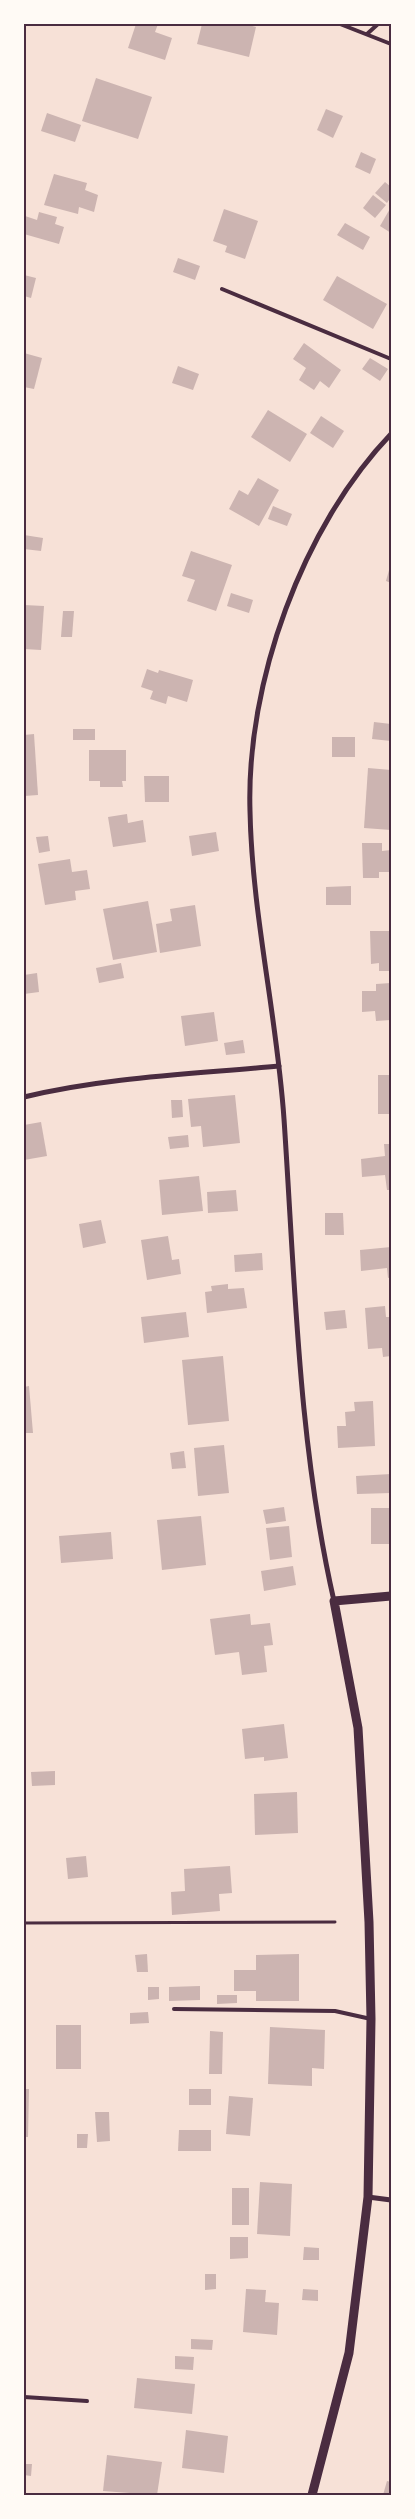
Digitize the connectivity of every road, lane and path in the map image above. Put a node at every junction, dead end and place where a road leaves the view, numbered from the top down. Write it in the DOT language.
graph roads {
  1 [pos="340,24"];
  2 [pos="378,24"];
  3 [pos="367,34"];
  4 [pos="391,44"];
  5 [pos="222,289"];
  6 [pos="391,359"];
  7 [pos="391,434"];
  8 [pos="279,1066"];
  9 [pos="24,1097"];
  10 [pos="391,1596"];
  11 [pos="334,1600"];
  12 [pos="335,1922"];
  13 [pos="24,1923"];
  14 [pos="174,2009"];
  15 [pos="372,2019"];
  16 [pos="368,2198"];
  17 [pos="391,2200"];
  18 [pos="24,2398"];
  19 [pos="87,2401"];
  20 [pos="312,2495"];
  1 -- 3 [label="lane"];
  2 -- 3 [label="lane"];
  3 -- 4 [label="lane"];
  5 -- 6 [label="lane"];
  7 -- 8 [label="street"];
  8 -- 9 [label="street"];
  8 -- 11 [label="street"];
  10 -- 11 [label="street"];
  11 -- 15 [label="street"];
  12 -- 13 [label="path"];
  14 -- 15 [label="lane"];
  15 -- 16 [label="street"];
  16 -- 17 [label="street"];
  16 -- 20 [label="street"];
  18 -- 19 [label="lane"];
}
